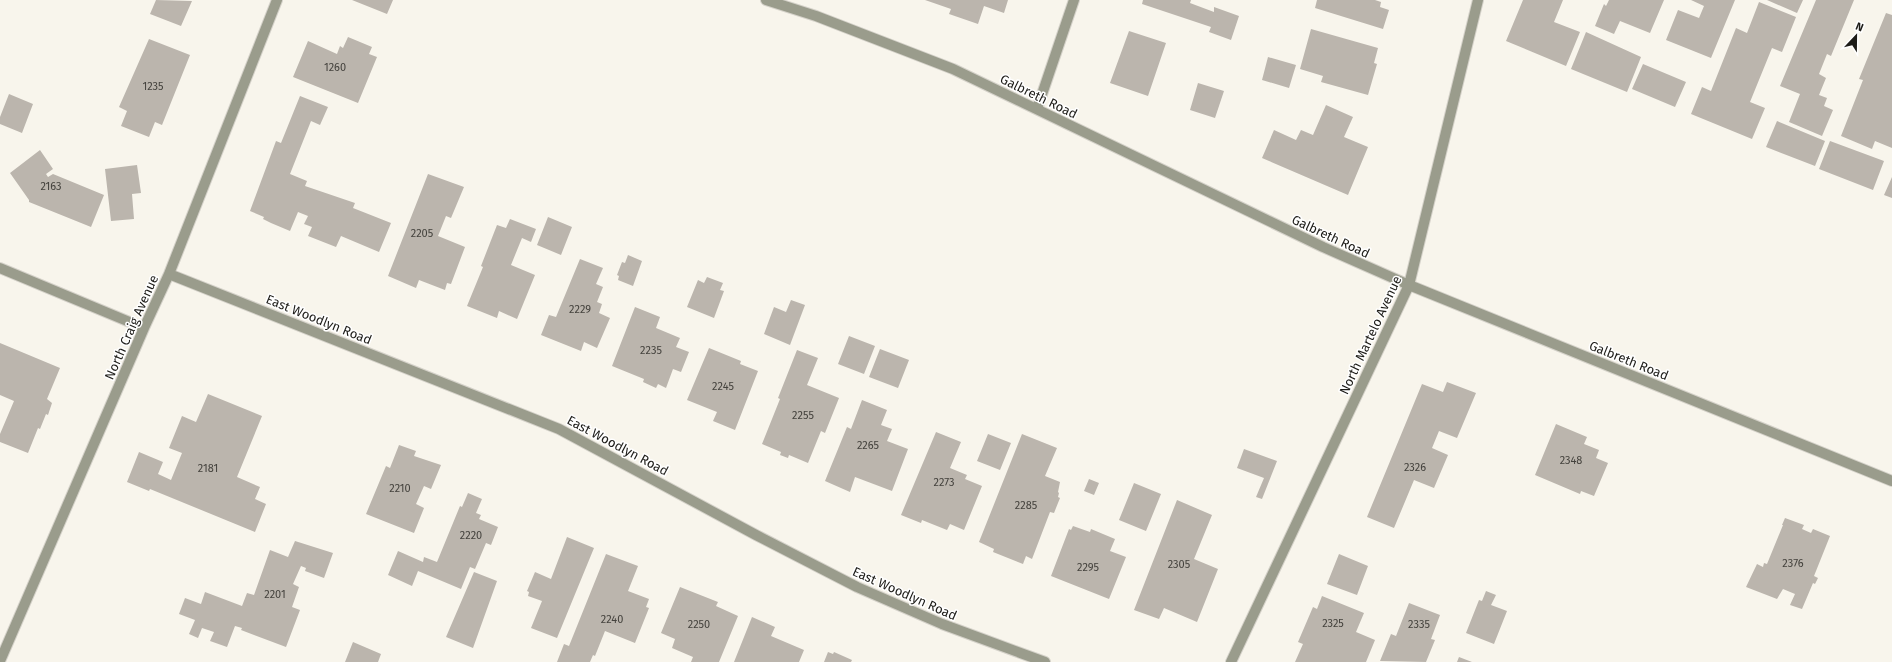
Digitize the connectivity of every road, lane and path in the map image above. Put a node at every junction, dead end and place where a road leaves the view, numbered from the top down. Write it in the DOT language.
graph roads {
  1 [pos="277,0"];
  2 [pos="766,0"];
  3 [pos="1074,0"];
  4 [pos="1478,0"];
  5 [pos="1037,109"];
  6 [pos="0,268"];
  7 [pos="169,274"];
  8 [pos="1409,285"];
  9 [pos="144,328"];
  10 [pos="1892,481"];
  11 [pos="0,661"];
  12 [pos="1045,662"];
  13 [pos="1231,662"];
  1 -- 7 [label="street, North Craig Avenue"];
  2 -- 5 [label="street, Galbreth Road"];
  3 -- 5 [label="street"];
  4 -- 8 [label="street, North Martelo Avenue"];
  5 -- 8 [label="street, Galbreth Road"];
  6 -- 9 [label="street"];
  7 -- 9 [label="street, North Craig Avenue"];
  7 -- 12 [label="street, East Woodlyn Road"];
  8 -- 10 [label="street, Galbreth Road"];
  8 -- 13 [label="street, North Martelo Avenue"];
  9 -- 11 [label="street, North Craig Avenue"];
}
